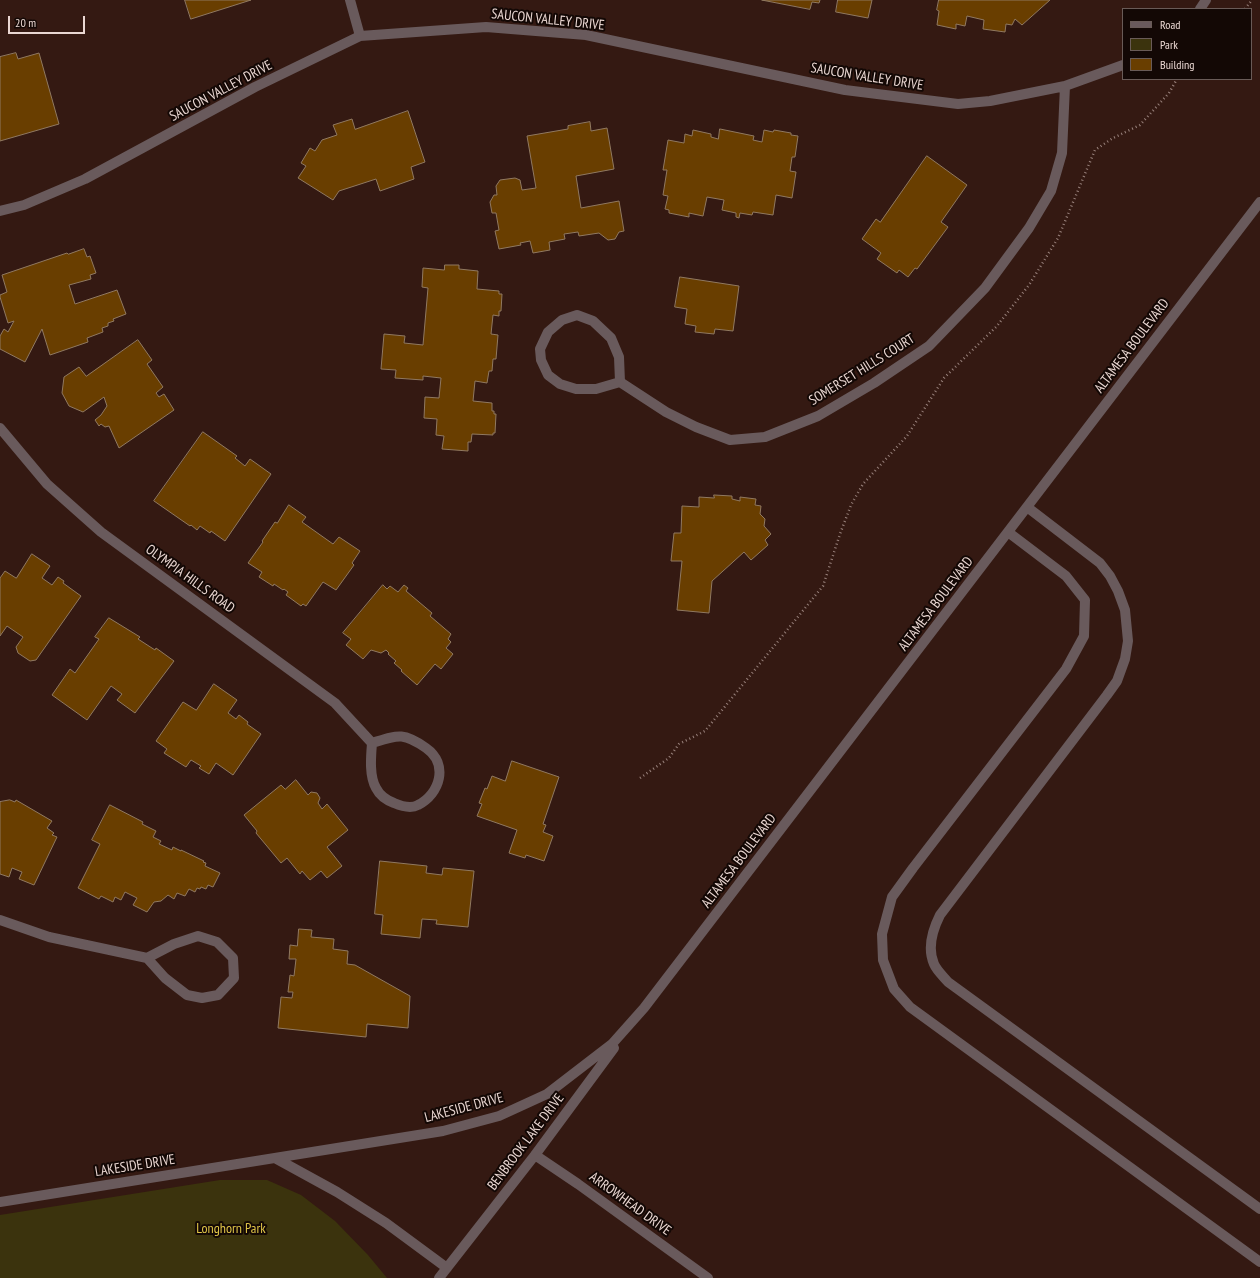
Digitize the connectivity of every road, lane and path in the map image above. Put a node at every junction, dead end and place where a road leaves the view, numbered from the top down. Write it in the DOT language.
graph roads {
  1 [pos="350,0"];
  2 [pos="1252,0"];
  3 [pos="1246,8"];
  4 [pos="360,36"];
  5 [pos="1122,65"];
  6 [pos="1176,80"];
  7 [pos="1065,86"];
  8 [pos="1260,202"];
  9 [pos="0,211"];
  10 [pos="620,382"];
  11 [pos="0,428"];
  12 [pos="1027,506"];
  13 [pos="1008,532"];
  14 [pos="372,743"];
  15 [pos="640,778"];
  16 [pos="0,920"];
  17 [pos="147,958"];
  18 [pos="632,1022"];
  19 [pos="535,1155"];
  20 [pos="275,1158"];
  21 [pos="0,1202"];
  22 [pos="1260,1209"];
  23 [pos="1260,1262"];
  24 [pos="447,1268"];
  25 [pos="439,1278"];
  26 [pos="708,1278"];
  1 -- 4 [label="street"];
  2 -- 3 [label="path"];
  4 -- 7 [label="street, SAUCON VALLEY DRIVE"];
  4 -- 9 [label="street, SAUCON VALLEY DRIVE"];
  5 -- 7 [label="street, SAUCON VALLEY DRIVE"];
  6 -- 15 [label="path"];
  7 -- 10 [label="street, SOMERSET HILLS COURT"];
  8 -- 12 [label="street, ALTAMESA BOULEVARD"];
  10 -- 10 [label="street"];
  11 -- 14 [label="street, OLYMPIA HILLS ROAD"];
  12 -- 13 [label="street, ALTAMESA BOULEVARD"];
  12 -- 22 [label="street"];
  13 -- 18 [label="street, ALTAMESA BOULEVARD"];
  13 -- 23 [label="street"];
  14 -- 14 [label="street"];
  16 -- 17 [label="street"];
  17 -- 17 [label="street"];
  18 -- 19 [label="street, BENBROOK LAKE DRIVE"];
  18 -- 20 [label="street, LAKESIDE DRIVE"];
  19 -- 24 [label="street, BENBROOK LAKE DRIVE"];
  19 -- 26 [label="street, ARROWHEAD DRIVE"];
  20 -- 21 [label="street, LAKESIDE DRIVE"];
  20 -- 24 [label="street"];
  24 -- 25 [label="street, BENBROOK LAKE DRIVE"];
}
